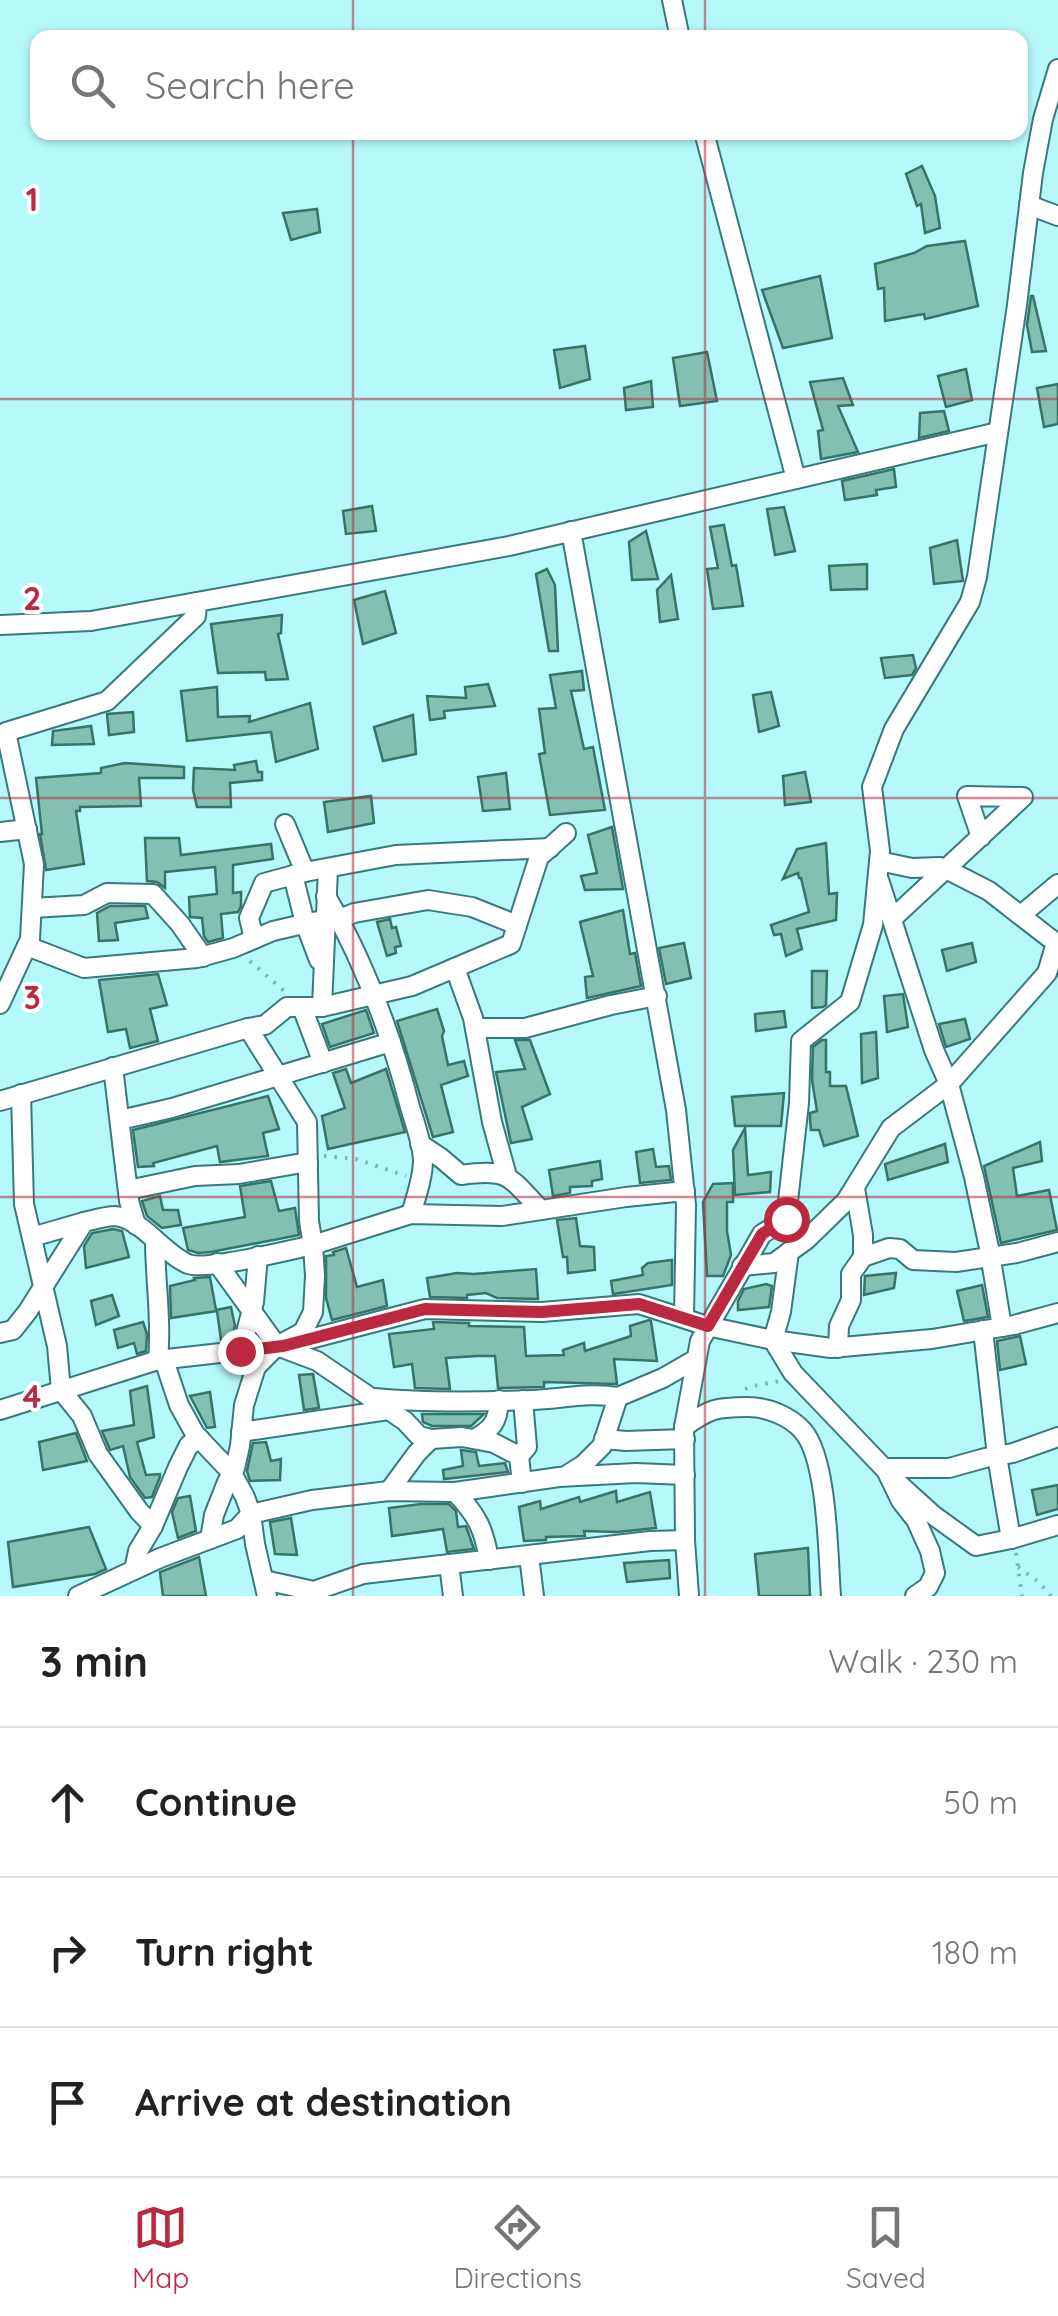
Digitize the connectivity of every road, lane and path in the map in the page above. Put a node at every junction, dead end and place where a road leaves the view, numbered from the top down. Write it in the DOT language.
graph roads {
  1 [pos="672,0"];
  2 [pos="678,30"];
  3 [pos="1058,69"];
  4 [pos="1054,96"];
  5 [pos="706,140"];
  6 [pos="1030,204"];
  7 [pos="1058,216"];
  8 [pos="998,432"];
  9 [pos="796,479"];
  10 [pos="571,531"];
  11 [pos="197,602"];
  12 [pos="0,625"];
  13 [pos="285,824"];
  14 [pos="28,829"];
  15 [pos="0,832"];
  16 [pos="566,832"];
  17 [pos="981,837"];
  18 [pos="550,848"];
  19 [pos="328,869"];
  20 [pos="878,869"];
  21 [pos="946,870"];
  22 [pos="299,873"];
  23 [pos="1058,884"];
  24 [pos="32,908"];
  25 [pos="1021,915"];
  26 [pos="893,918"];
  27 [pos="333,920"];
  28 [pos="305,923"];
  29 [pos="517,925"];
  30 [pos="254,939"];
  31 [pos="1057,945"];
  32 [pos="27,946"];
  33 [pos="228,950"];
  34 [pos="203,956"];
  35 [pos="454,968"];
  36 [pos="323,971"];
  37 [pos="374,995"];
  38 [pos="657,996"];
  39 [pos="0,1004"];
  40 [pos="302,1007"];
  41 [pos="322,1007"];
  42 [pos="248,1028"];
  43 [pos="475,1028"];
  44 [pos="391,1042"];
  45 [pos="323,1063"];
  46 [pos="113,1067"];
  47 [pos="278,1076"];
  48 [pos="949,1084"];
  49 [pos="20,1094"];
  50 [pos="0,1100"];
  51 [pos="120,1120"];
  52 [pos="420,1144"];
  53 [pos="308,1162"];
  54 [pos="508,1176"];
  55 [pos="420,1181"];
  56 [pos="854,1188"];
  57 [pos="128,1190"];
  58 [pos="684,1192"];
  59 [pos="541,1210"];
  60 [pos="411,1214"];
  61 [pos="84,1222"];
  62 [pos="136,1224"];
  63 [pos="32,1237"];
  64 [pos="155,1240"];
  65 [pos="1058,1242"];
  66 [pos="313,1245"];
  67 [pos="790,1252"];
  68 [pos="258,1256"];
  69 [pos="990,1256"];
  70 [pos="863,1257"];
  71 [pos="217,1263"];
  72 [pos="742,1266"];
  73 [pos="44,1285"];
  74 [pos="252,1309"];
  75 [pos="1058,1313"];
  76 [pos="684,1318"];
  77 [pos="708,1326"];
  78 [pos="992,1329"];
  79 [pos="0,1333"];
  80 [pos="772,1340"];
  81 [pos="277,1346"];
  82 [pos="838,1348"];
  83 [pos="240,1351"];
  84 [pos="696,1358"];
  85 [pos="161,1360"];
  86 [pos="799,1379"];
  87 [pos="60,1390"];
  88 [pos="368,1397"];
  89 [pos="618,1397"];
  90 [pos="500,1400"];
  91 [pos="523,1400"];
  92 [pos="718,1409"];
  93 [pos="0,1410"];
  94 [pos="388,1410"];
  95 [pos="242,1432"];
  96 [pos="684,1433"];
  97 [pos="1058,1438"];
  98 [pos="200,1439"];
  99 [pos="431,1439"];
  100 [pos="604,1439"];
  101 [pos="474,1440"];
  102 [pos="519,1456"];
  103 [pos="997,1456"];
  104 [pos="885,1468"];
  105 [pos="232,1473"];
  106 [pos="685,1476"];
  107 [pos="564,1477"];
  108 [pos="522,1483"];
  109 [pos="389,1492"];
  110 [pos="455,1492"];
  111 [pos="251,1514"];
  112 [pos="153,1526"];
  113 [pos="1058,1526"];
  114 [pos="210,1539"];
  115 [pos="1011,1539"];
  116 [pos="686,1540"];
  117 [pos="529,1556"];
  118 [pos="489,1560"];
  119 [pos="448,1564"];
  120 [pos="1018,1566"];
  121 [pos="134,1570"];
  122 [pos="355,1586"];
  123 [pos="265,1588"];
  124 [pos="78,1596"];
  125 [pos="453,1596"];
  126 [pos="534,1596"];
  127 [pos="689,1596"];
  128 [pos="831,1596"];
  129 [pos="915,1596"];
  130 [pos="1022,1596"];
  131 [pos="1050,1596"];
  1 -- 2 [label="street"];
  3 -- 4 [label="street"];
  4 -- 6 [label="street"];
  5 -- 9 [label="street"];
  6 -- 7 [label="street"];
  6 -- 8 [label="street"];
  8 -- 9 [label="street"];
  8 -- 20 [label="street"];
  9 -- 10 [label="street"];
  10 -- 11 [label="street"];
  10 -- 38 [label="street"];
  11 -- 12 [label="street"];
  11 -- 14 [label="street"];
  13 -- 22 [label="street"];
  14 -- 15 [label="street"];
  14 -- 24 [label="street"];
  16 -- 18 [label="street"];
  17 -- 21 [label="street"];
  18 -- 19 [label="street"];
  18 -- 29 [label="street"];
  19 -- 22 [label="street"];
  19 -- 27 [label="street"];
  20 -- 21 [label="street"];
  20 -- 26 [label="street"];
  20 -- 72 [label="street"];
  21 -- 25 [label="street"];
  21 -- 26 [label="street"];
  22 -- 28 [label="street"];
  22 -- 30 [label="street"];
  23 -- 25 [label="street"];
  24 -- 32 [label="street"];
  24 -- 34 [label="street"];
  25 -- 31 [label="street"];
  26 -- 48 [label="street"];
  27 -- 28 [label="street"];
  27 -- 29 [label="street"];
  27 -- 36 [label="street"];
  27 -- 37 [label="street"];
  28 -- 30 [label="street"];
  28 -- 36 [label="street"];
  29 -- 35 [label="street"];
  30 -- 33 [label="street"];
  31 -- 48 [label="street"];
  32 -- 34 [label="street"];
  32 -- 39 [label="street"];
  33 -- 34 [label="street"];
  33 -- 40 [label="path"];
  35 -- 37 [label="street"];
  35 -- 43 [label="street"];
  36 -- 41 [label="street"];
  37 -- 41 [label="street"];
  37 -- 44 [label="street"];
  38 -- 43 [label="street"];
  38 -- 58 [label="street"];
  40 -- 41 [label="street"];
  40 -- 42 [label="street"];
  40 -- 45 [label="street"];
  42 -- 46 [label="street"];
  42 -- 47 [label="street"];
  43 -- 54 [label="street"];
  44 -- 45 [label="street"];
  44 -- 52 [label="street"];
  45 -- 47 [label="street"];
  46 -- 49 [label="street"];
  46 -- 51 [label="street"];
  47 -- 51 [label="street"];
  47 -- 53 [label="street"];
  48 -- 56 [label="street"];
  48 -- 69 [label="street"];
  49 -- 50 [label="street"];
  49 -- 63 [label="street"];
  51 -- 57 [label="street"];
  52 -- 54 [label="street"];
  52 -- 55 [label="street"];
  53 -- 55 [label="path"];
  53 -- 57 [label="street"];
  53 -- 66 [label="street"];
  54 -- 59 [label="street"];
  55 -- 60 [label="street"];
  56 -- 67 [label="street"];
  56 -- 70 [label="street"];
  57 -- 62 [label="street"];
  58 -- 59 [label="street"];
  58 -- 76 [label="street"];
  59 -- 60 [label="street"];
  60 -- 66 [label="street"];
  61 -- 62 [label="street"];
  61 -- 63 [label="street"];
  61 -- 73 [label="street"];
  62 -- 64 [label="street"];
  63 -- 73 [label="street"];
  64 -- 71 [label="street"];
  64 -- 85 [label="street"];
  65 -- 69 [label="street"];
  66 -- 68 [label="street"];
  66 -- 81 [label="street"];
  67 -- 72 [label="street"];
  67 -- 80 [label="street"];
  68 -- 71 [label="street"];
  68 -- 74 [label="street"];
  69 -- 70 [label="street"];
  69 -- 78 [label="street"];
  70 -- 82 [label="street"];
  71 -- 74 [label="street"];
  72 -- 77 [label="street"];
  73 -- 79 [label="street"];
  73 -- 87 [label="street"];
  74 -- 81 [label="street"];
  74 -- 83 [label="street"];
  75 -- 78 [label="street"];
  76 -- 77 [label="street"];
  76 -- 81 [label="street"];
  77 -- 80 [label="street"];
  77 -- 84 [label="street"];
  78 -- 82 [label="street"];
  78 -- 103 [label="street"];
  80 -- 82 [label="street"];
  80 -- 86 [label="street"];
  81 -- 83 [label="street"];
  81 -- 88 [label="street"];
  81 -- 95 [label="street"];
  83 -- 85 [label="street"];
  84 -- 89 [label="street"];
  84 -- 96 [label="street"];
  85 -- 87 [label="street"];
  85 -- 98 [label="street"];
  86 -- 92 [label="path"];
  86 -- 104 [label="street"];
  87 -- 93 [label="street"];
  87 -- 112 [label="street"];
  88 -- 90 [label="street"];
  88 -- 94 [label="street"];
  89 -- 91 [label="street"];
  89 -- 100 [label="street"];
  90 -- 91 [label="street"];
  90 -- 101 [label="street"];
  91 -- 102 [label="street"];
  92 -- 96 [label="street"];
  92 -- 128 [label="street"];
  94 -- 95 [label="street"];
  94 -- 99 [label="street"];
  95 -- 105 [label="street"];
  96 -- 100 [label="street"];
  96 -- 106 [label="street"];
  97 -- 103 [label="street"];
  98 -- 105 [label="street"];
  98 -- 112 [label="street"];
  99 -- 101 [label="street"];
  99 -- 109 [label="street"];
  100 -- 107 [label="street"];
  101 -- 102 [label="street"];
  102 -- 108 [label="street"];
  103 -- 104 [label="street"];
  103 -- 115 [label="street"];
  104 -- 115 [label="street"];
  104 -- 129 [label="street"];
  105 -- 111 [label="street"];
  105 -- 114 [label="street"];
  106 -- 107 [label="street"];
  106 -- 116 [label="street"];
  107 -- 108 [label="street"];
  108 -- 110 [label="street"];
  109 -- 110 [label="street"];
  109 -- 111 [label="street"];
  110 -- 118 [label="street"];
  111 -- 114 [label="street"];
  111 -- 123 [label="street"];
  112 -- 121 [label="street"];
  113 -- 115 [label="street"];
  114 -- 121 [label="street"];
  115 -- 120 [label="path"];
  116 -- 117 [label="street"];
  116 -- 127 [label="street"];
  117 -- 118 [label="street"];
  117 -- 126 [label="street"];
  118 -- 119 [label="street"];
  119 -- 122 [label="street"];
  119 -- 125 [label="street"];
  120 -- 130 [label="path"];
  120 -- 131 [label="path"];
  121 -- 124 [label="street"];
  122 -- 123 [label="street"];
}
